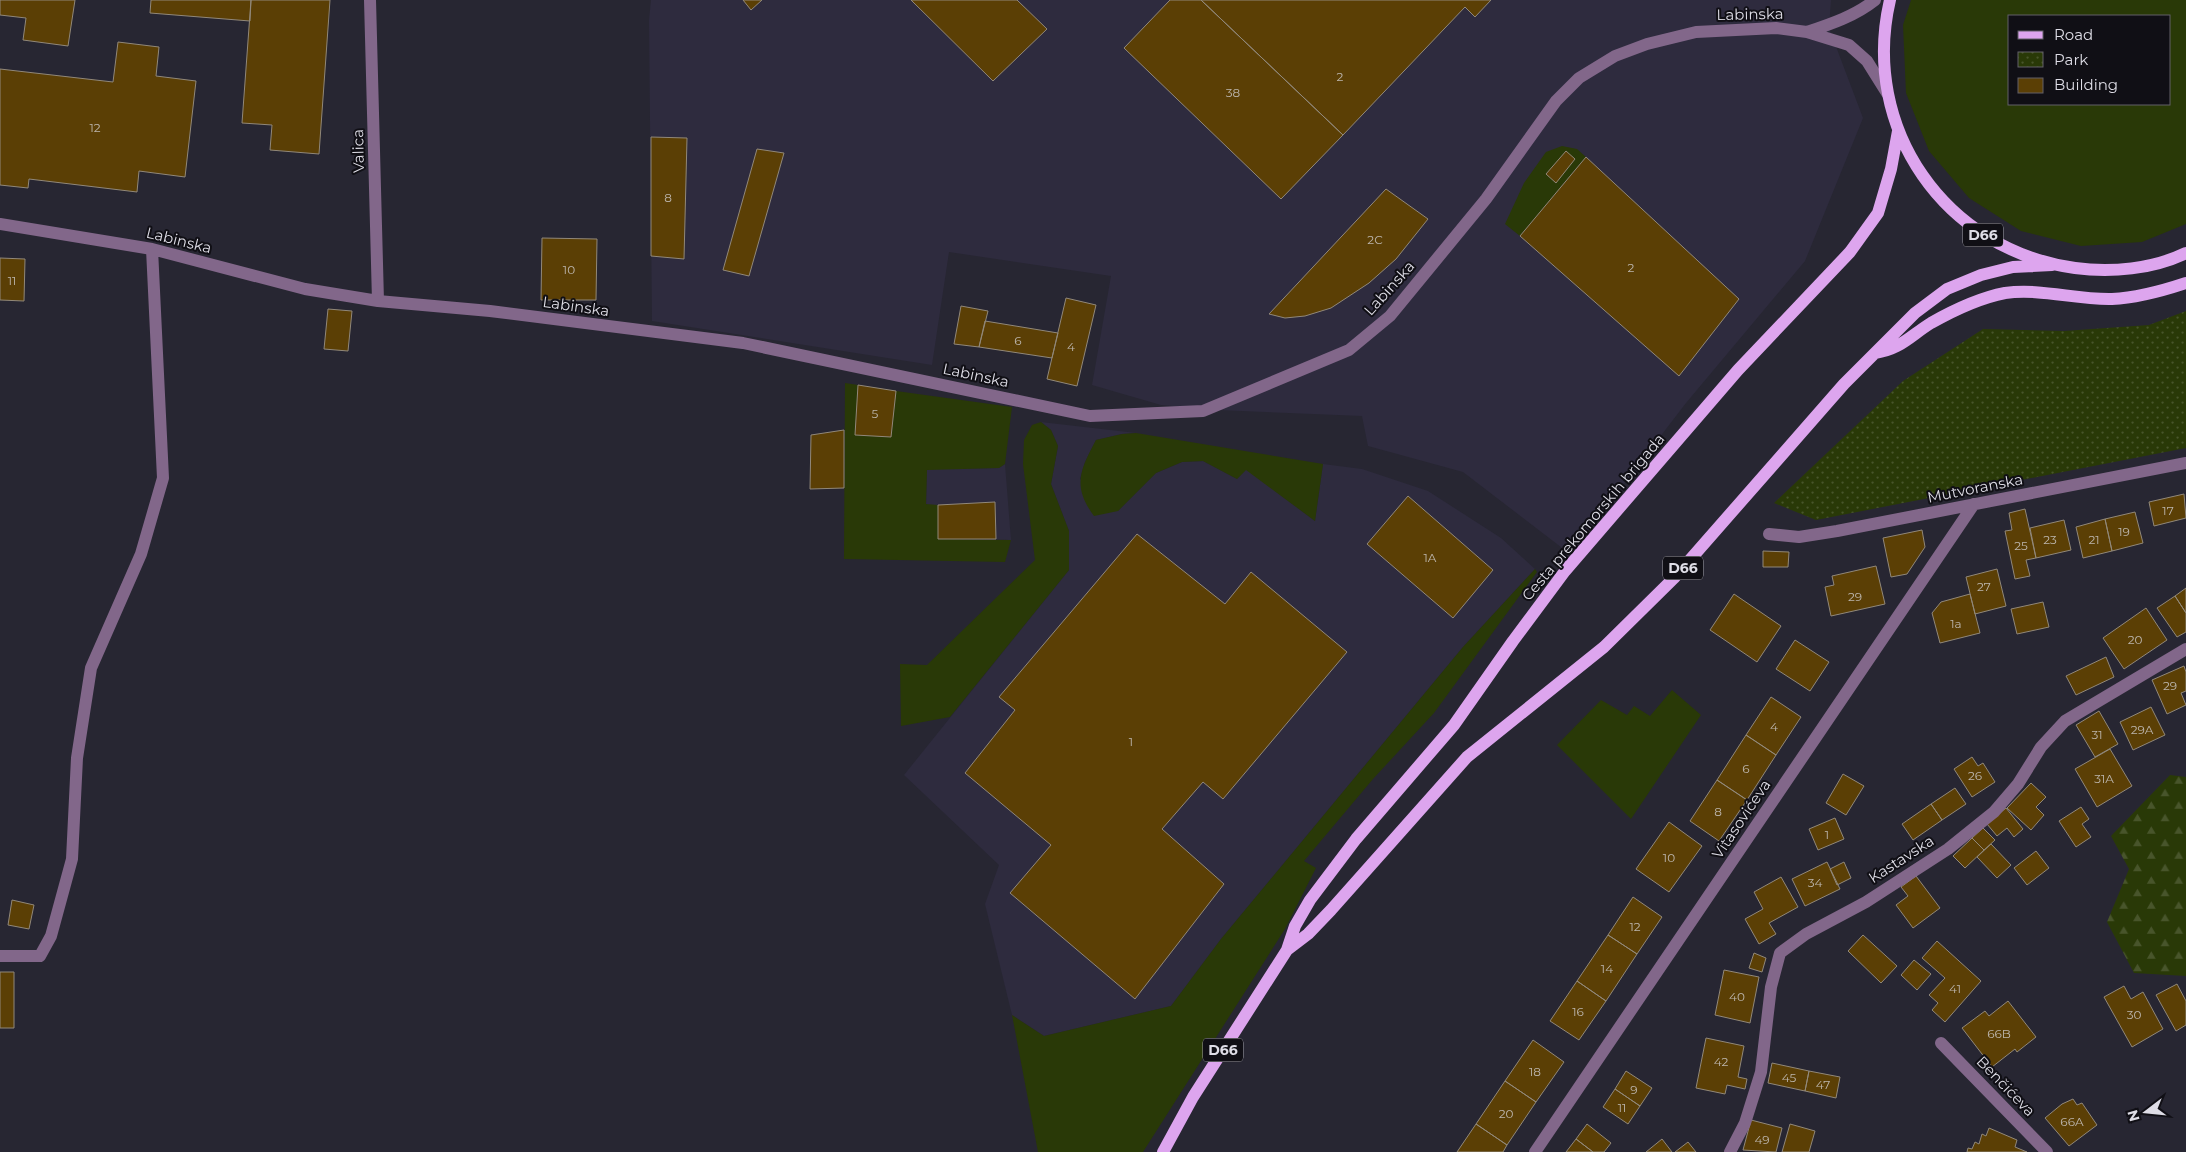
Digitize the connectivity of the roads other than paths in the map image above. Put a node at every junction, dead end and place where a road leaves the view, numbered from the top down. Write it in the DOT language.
graph roads {
  1 [pos="370,0"];
  2 [pos="1874,0"];
  3 [pos="1890,0"];
  4 [pos="1807,32"];
  5 [pos="1887,93"];
  6 [pos="1898,130"];
  7 [pos="0,224"];
  8 [pos="152,249"];
  9 [pos="2186,253"];
  10 [pos="2052,265"];
  11 [pos="2186,283"];
  12 [pos="378,301"];
  13 [pos="1875,353"];
  14 [pos="2186,463"];
  15 [pos="1974,504"];
  16 [pos="1769,534"];
  17 [pos="2186,649"];
  18 [pos="1287,950"];
  19 [pos="0,956"];
  20 [pos="1941,1043"];
  21 [pos="1163,1152"];
  22 [pos="1535,1152"];
  23 [pos="1730,1152"];
  24 [pos="2047,1152"];
  1 -- 12 [label="street, Valica"];
  2 -- 4 [label="street, Labinska"];
  3 -- 5 [label="main road, D66"];
  4 -- 5 [label="street, Labinska"];
  4 -- 12 [label="street, Labinska"];
  5 -- 6 [label="main road, D66"];
  6 -- 10 [label="main road, D66"];
  6 -- 18 [label="main road, Cesta prekomorskih brigada / D66"];
  7 -- 8 [label="street, Labinska"];
  8 -- 12 [label="street, Labinska"];
  8 -- 19 [label="street"];
  9 -- 10 [label="main road, D66"];
  10 -- 13 [label="main road, D66"];
  11 -- 13 [label="main road"];
  13 -- 18 [label="main road, Cesta prekomorskih brigada / D66"];
  14 -- 15 [label="street, Mutvoranska"];
  15 -- 16 [label="street, Mutvoranska"];
  15 -- 22 [label="street, Vitasovićeva"];
  17 -- 23 [label="street, Kastavska"];
  18 -- 21 [label="main road, Cesta prekomorskih brigada / D66"];
  20 -- 24 [label="street, Benčićeva"];
}
